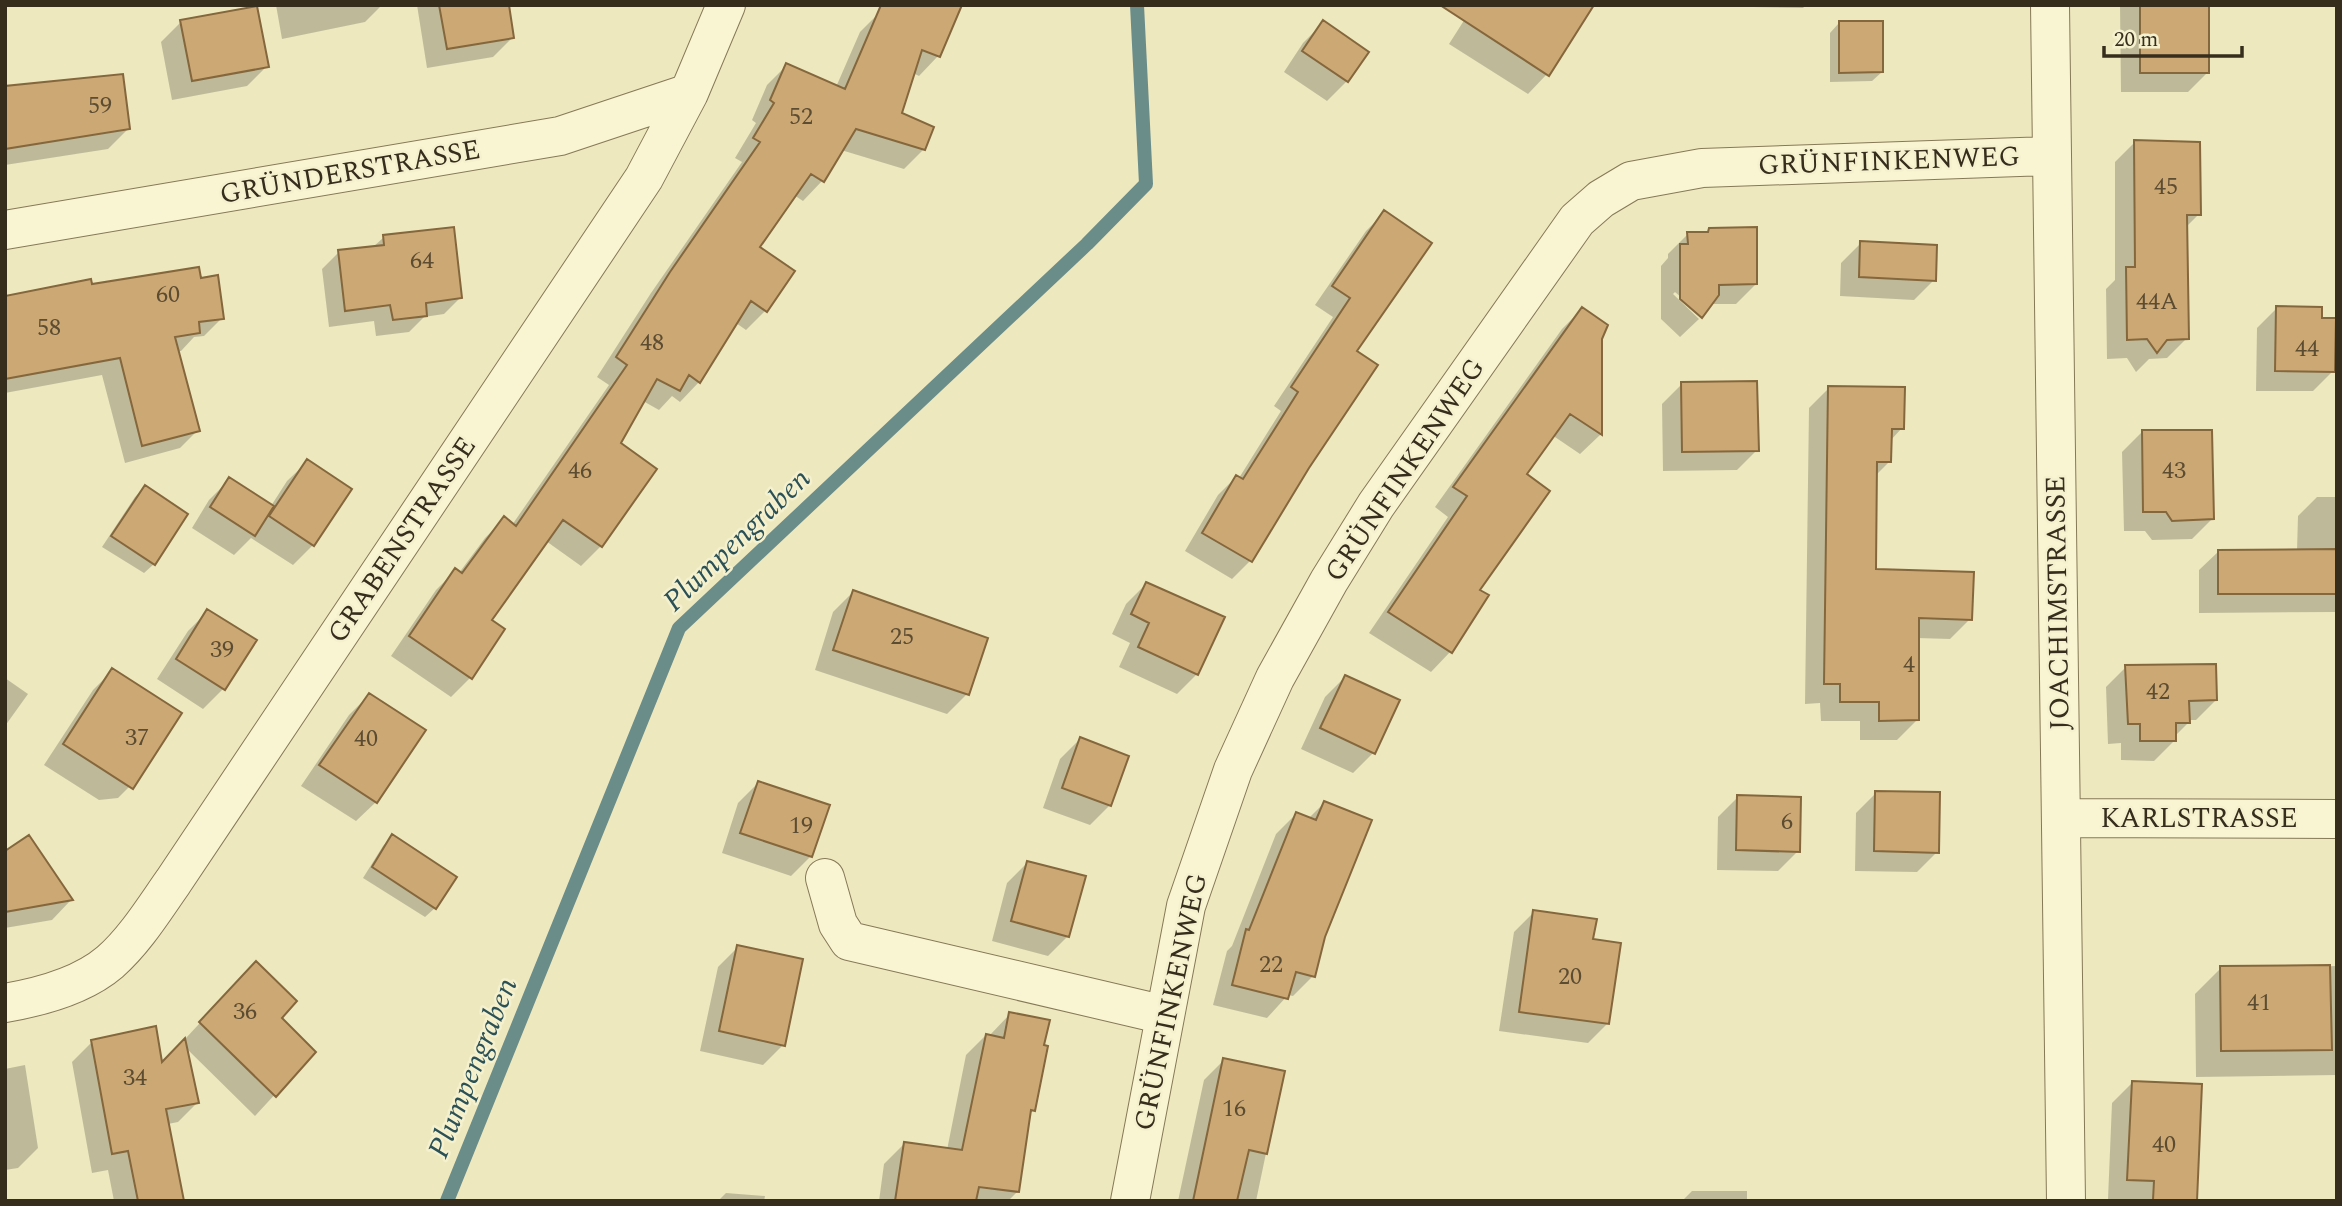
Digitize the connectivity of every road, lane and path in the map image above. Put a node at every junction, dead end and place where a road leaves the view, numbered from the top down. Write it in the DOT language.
graph roads {
  1 [pos="726,5"];
  2 [pos="2050,5"];
  3 [pos="690,93"];
  4 [pos="2050,156"];
  5 [pos="5,230"];
  6 [pos="2061,818"];
  7 [pos="2337,819"];
  8 [pos="825,878"];
  9 [pos="5,1003"];
  10 [pos="1165,1015"];
  11 [pos="1130,1201"];
  12 [pos="2066,1201"];
  1 -- 3 [label="street, GRABENSTRASSE"];
  2 -- 4 [label="street, JOACHIMSTRASSE"];
  3 -- 5 [label="street, GRÜNDERSTRASSE"];
  3 -- 9 [label="street, GRABENSTRASSE"];
  4 -- 6 [label="street, JOACHIMSTRASSE"];
  4 -- 10 [label="street, GRÜNFINKENWEG"];
  6 -- 7 [label="street, KARLSTRASSE"];
  6 -- 12 [label="street, JOACHIMSTRASSE"];
  8 -- 10 [label="street"];
  10 -- 11 [label="street, GRÜNFINKENWEG"];
}
